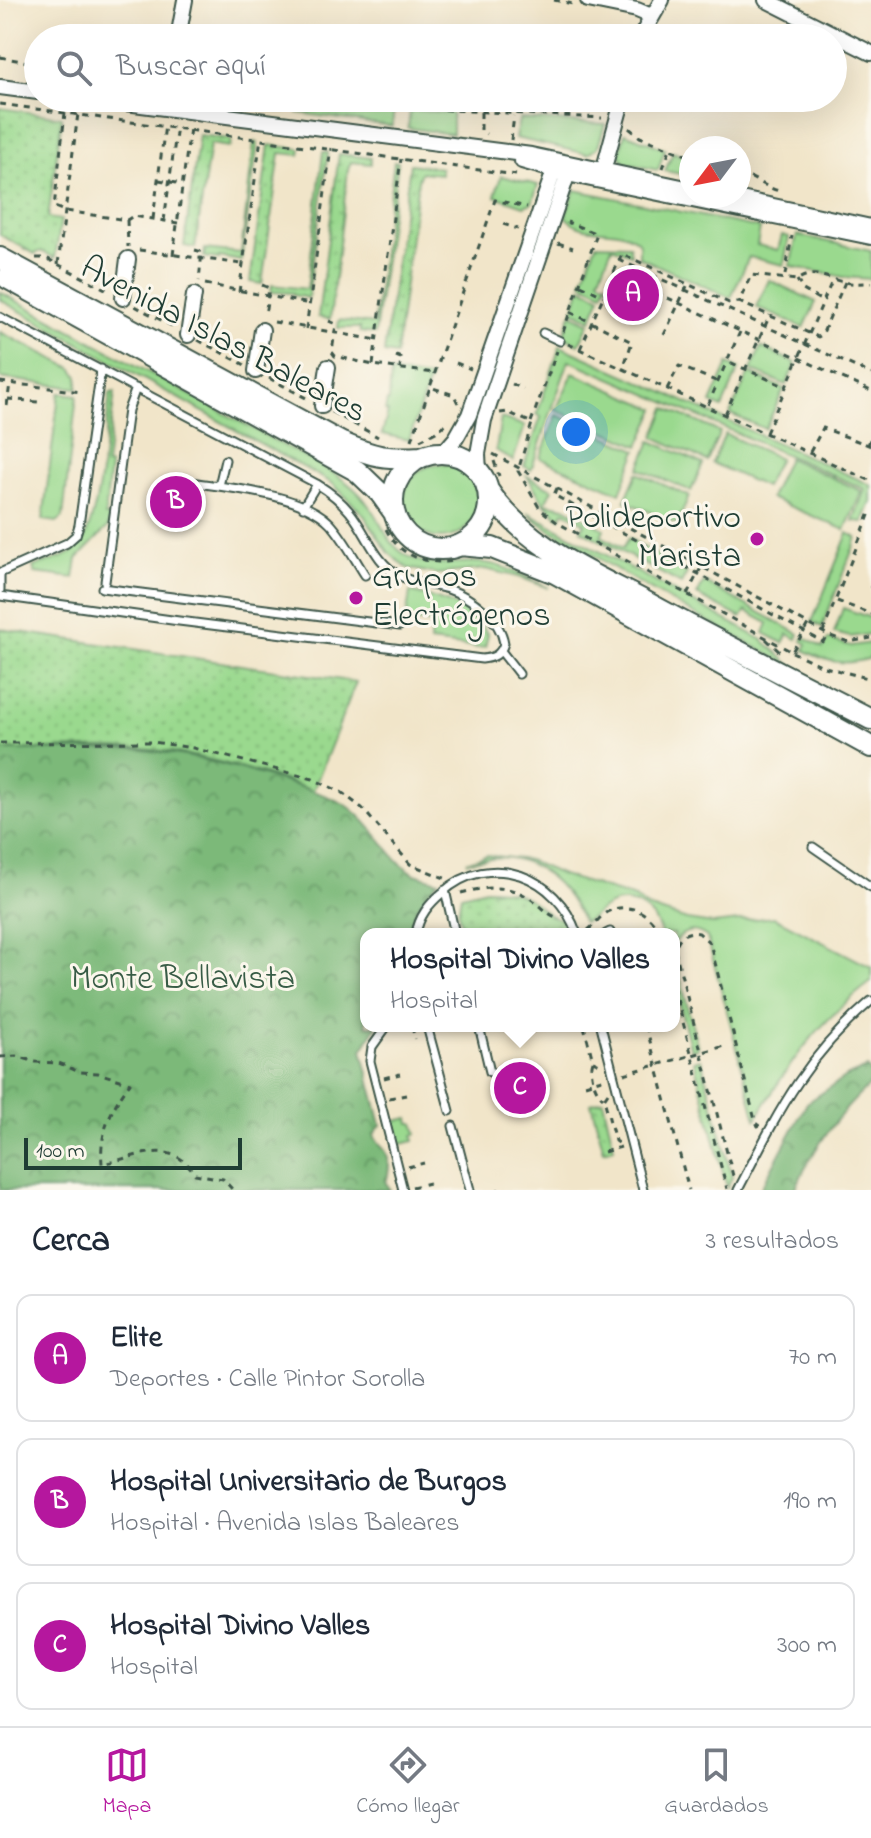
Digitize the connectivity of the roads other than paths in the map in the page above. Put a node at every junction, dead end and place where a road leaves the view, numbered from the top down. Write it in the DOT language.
graph roads {
  1 [pos="185,0"];
  2 [pos="588,0"];
  3 [pos="662,0"];
  4 [pos="766,0"];
  5 [pos="651,16"];
  6 [pos="181,24"];
  7 [pos="647,24"];
  8 [pos="814,24"];
  9 [pos="847,41"];
  10 [pos="871,53"];
  11 [pos="0,87"];
  12 [pos="24,90"];
  13 [pos="242,112"];
  14 [pos="622,112"];
  15 [pos="561,168"];
  16 [pos="602,175"];
  17 [pos="679,187"];
  18 [pos="751,201"];
  19 [pos="545,220"];
  20 [pos="871,227"];
  21 [pos="871,237"];
  22 [pos="134,257"];
  23 [pos="0,258"];
  24 [pos="0,274"];
  25 [pos="194,295"];
  26 [pos="123,298"];
  27 [pos="0,317"];
  28 [pos="268,329"];
  29 [pos="543,333"];
  30 [pos="188,335"];
  31 [pos="560,341"];
  32 [pos="334,365"];
  33 [pos="101,369"];
  34 [pos="256,371"];
  35 [pos="136,388"];
  36 [pos="322,406"];
  37 [pos="416,450"];
  38 [pos="443,453"];
  39 [pos="225,460"];
  40 [pos="484,481"];
  41 [pos="190,482"];
  42 [pos="317,484"];
  43 [pos="219,486"];
  44 [pos="303,507"];
  45 [pos="395,514"];
  46 [pos="460,545"];
  47 [pos="0,573"];
  48 [pos="365,575"];
  49 [pos="0,593"];
  50 [pos="400,626"];
  51 [pos="694,638"];
  52 [pos="501,651"];
  53 [pos="519,674"];
  54 [pos="871,719"];
  55 [pos="871,732"];
  56 [pos="871,747"];
  57 [pos="813,847"];
  58 [pos="871,887"];
  59 [pos="445,890"];
  60 [pos="418,928"];
  61 [pos="454,928"];
  62 [pos="574,928"];
  63 [pos="871,1001"];
  64 [pos="383,1032"];
  65 [pos="429,1032"];
  66 [pos="480,1032"];
  67 [pos="602,1032"];
  68 [pos="490,1072"];
  69 [pos="450,1111"];
  70 [pos="453,1126"];
  71 [pos="406,1189"];
  72 [pos="470,1190"];
  73 [pos="643,1190"];
  74 [pos="738,1190"];
  1 -- 6 [label="street"];
  2 -- 5 [label="street"];
  3 -- 5 [label="street"];
  4 -- 8 [label="street"];
  5 -- 7 [label="street"];
  9 -- 10 [label="street"];
  11 -- 12 [label="street"];
  13 -- 15 [label="street"];
  14 -- 16 [label="street"];
  15 -- 16 [label="street"];
  15 -- 19 [label="street"];
  16 -- 17 [label="street"];
  16 -- 21 [label="street"];
  18 -- 20 [label="street"];
  19 -- 38 [label="street"];
  19 -- 40 [label="street"];
  22 -- 26 [label="street, Avenida Islas Baleares"];
  23 -- 37 [label="main road, Avenida Islas Baleares"];
  24 -- 45 [label="main road, Avenida Islas Baleares"];
  25 -- 30 [label="street, Avenida Islas Baleares"];
  27 -- 33 [label="lane"];
  28 -- 34 [label="street, Avenida Islas Baleares"];
  29 -- 31 [label="lane"];
  32 -- 36 [label="street, Avenida Islas Baleares"];
  33 -- 35 [label="lane"];
  33 -- 47 [label="lane"];
  35 -- 42 [label="lane"];
  35 -- 50 [label="lane"];
  37 -- 38 [label="main road"];
  37 -- 45 [label="main road"];
  38 -- 40 [label="main road"];
  39 -- 43 [label="lane"];
  40 -- 46 [label="main road"];
  40 -- 51 [label="main road"];
  41 -- 43 [label="lane"];
  42 -- 44 [label="lane"];
  42 -- 52 [label="lane"];
  43 -- 44 [label="lane"];
  44 -- 48 [label="lane"];
  45 -- 46 [label="main road"];
  46 -- 51 [label="main road"];
  47 -- 49 [label="lane"];
  49 -- 52 [label="lane"];
  51 -- 54 [label="main road"];
  51 -- 55 [label="main road"];
  51 -- 56 [label="main road"];
  52 -- 53 [label="lane"];
  57 -- 58 [label="lane"];
  59 -- 60 [label="lane"];
  59 -- 61 [label="lane"];
  59 -- 62 [label="lane"];
  63 -- 74 [label="lane"];
  64 -- 71 [label="lane"];
  65 -- 69 [label="lane"];
  66 -- 68 [label="lane"];
  67 -- 73 [label="lane"];
  70 -- 72 [label="lane"];
}
